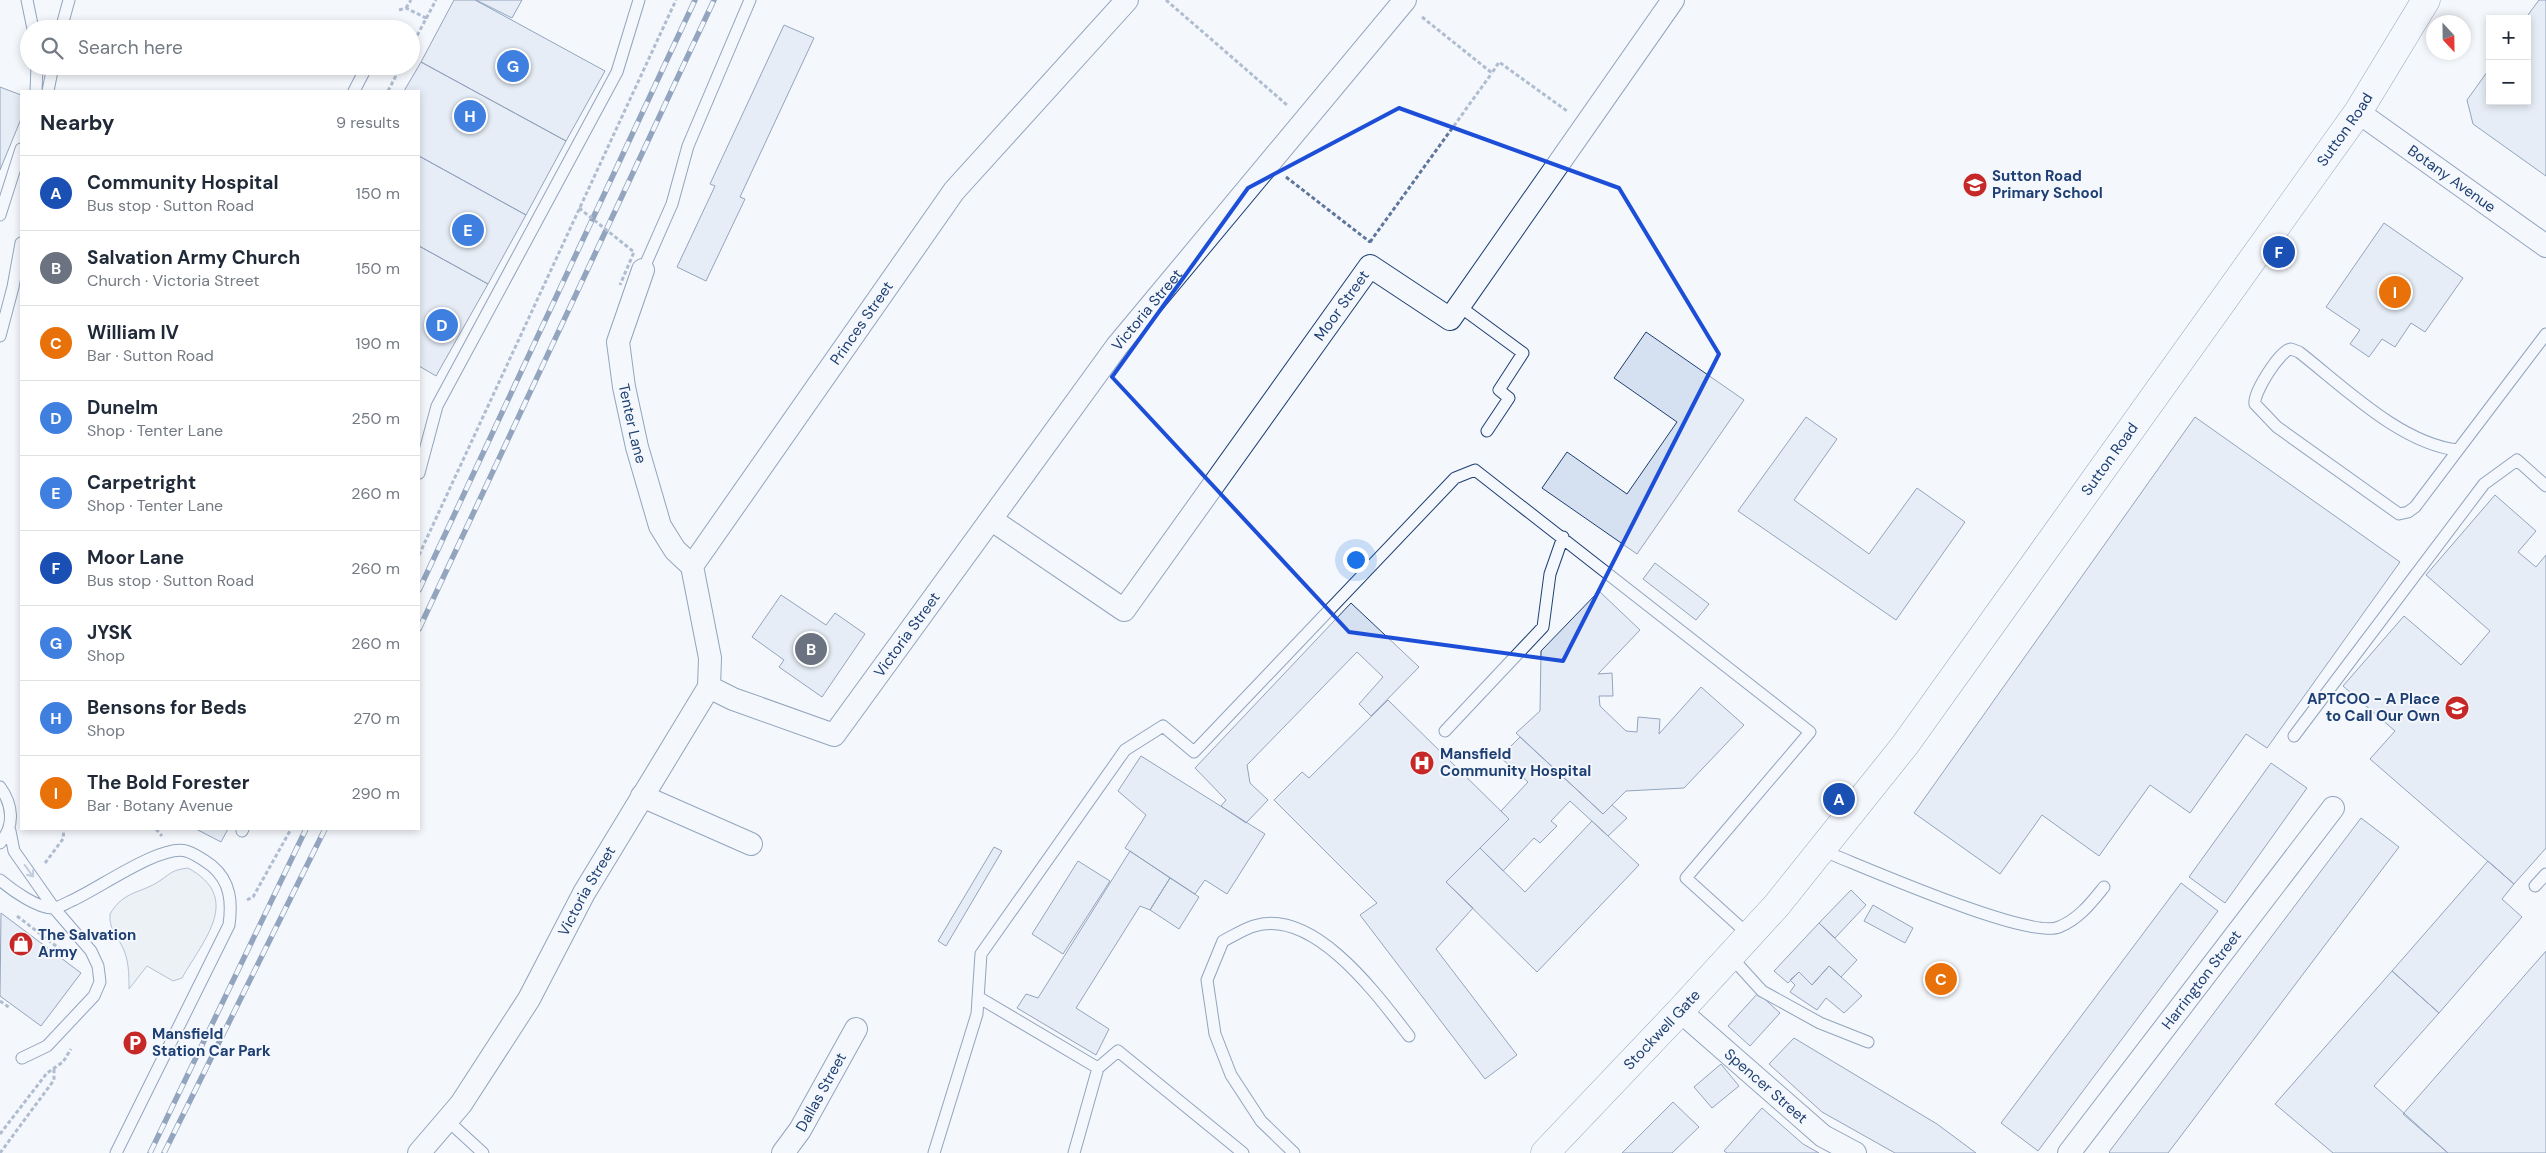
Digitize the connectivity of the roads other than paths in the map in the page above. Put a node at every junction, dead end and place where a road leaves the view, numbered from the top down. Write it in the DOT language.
graph roads {
  1 [pos="27,0"];
  2 [pos="69,0"];
  3 [pos="639,0"];
  4 [pos="750,0"];
  5 [pos="1127,0"];
  6 [pos="1673,0"];
  7 [pos="2426,0"];
  8 [pos="1405,1"];
  9 [pos="31,20"];
  10 [pos="64,20"];
  11 [pos="37,75"];
  12 [pos="41,75"];
  13 [pos="362,75"];
  14 [pos="49,87"];
  15 [pos="36,90"];
  16 [pos="355,90"];
  17 [pos="2358,112"];
  18 [pos="20,152"];
  19 [pos="0,215"];
  20 [pos="2546,246"];
  21 [pos="20,249"];
  22 [pos="643,270"];
  23 [pos="1459,306"];
  24 [pos="2546,334"];
  25 [pos="0,336"];
  26 [pos="1486,431"];
  27 [pos="2458,450"];
  28 [pos="420,469"];
  29 [pos="2546,486"];
  30 [pos="992,520"];
  31 [pos="1563,537"];
  32 [pos="692,566"];
  33 [pos="708,687"];
  34 [pos="1445,730"];
  35 [pos="2294,736"];
  36 [pos="0,787"];
  37 [pos="642,796"];
  38 [pos="2333,808"];
  39 [pos="10,831"];
  40 [pos="0,843"];
  41 [pos="751,844"];
  42 [pos="1821,850"];
  43 [pos="2546,874"];
  44 [pos="0,880"];
  45 [pos="2535,886"];
  46 [pos="2104,888"];
  47 [pos="1777,905"];
  48 [pos="54,908"];
  49 [pos="1749,935"];
  50 [pos="1730,957"];
  51 [pos="978,996"];
  52 [pos="1680,1011"];
  53 [pos="856,1029"];
  54 [pos="1409,1036"];
  55 [pos="1868,1042"];
  56 [pos="22,1058"];
  57 [pos="1098,1068"];
  58 [pos="447,1120"];
  59 [pos="116,1153"];
  60 [pos="419,1153"];
  61 [pos="483,1153"];
  62 [pos="783,1153"];
  63 [pos="934,1153"];
  64 [pos="1074,1153"];
  65 [pos="1243,1153"];
  66 [pos="1294,1153"];
  67 [pos="1546,1153"];
  68 [pos="1856,1153"];
  69 [pos="2069,1153"];
  1 -- 9 [label="lane"];
  2 -- 10 [label="lane"];
  3 -- 28 [label="lane"];
  4 -- 22 [label="lane"];
  5 -- 32 [label="street, Princes Street"];
  6 -- 23 [label="street, Moor Street"];
  7 -- 17 [label="highway, Sutton Road"];
  8 -- 30 [label="street, Victoria Street"];
  11 -- 15 [label="lane"];
  12 -- 14 [label="lane"];
  13 -- 16 [label="lane"];
  17 -- 20 [label="street, Botany Avenue"];
  17 -- 42 [label="highway, Sutton Road"];
  18 -- 19 [label="lane"];
  21 -- 25 [label="lane"];
  22 -- 32 [label="street, Tenter Lane"];
  23 -- 26 [label="lane"];
  23 -- 30 [label="street, Moor Street"];
  24 -- 27 [label="lane"];
  27 -- 27 [label="lane"];
  29 -- 35 [label="lane"];
  30 -- 33 [label="street, Victoria Street"];
  31 -- 34 [label="lane"];
  31 -- 49 [label="lane"];
  31 -- 51 [label="lane"];
  32 -- 33 [label="street"];
  33 -- 37 [label="street, Victoria Street"];
  36 -- 39 [label="lane"];
  37 -- 41 [label="street"];
  37 -- 58 [label="street, Victoria Street"];
  38 -- 69 [label="street, Harrington Street"];
  39 -- 40 [label="lane"];
  39 -- 48 [label="lane, one-way"];
  42 -- 46 [label="lane"];
  42 -- 47 [label="highway, Sutton Road"];
  43 -- 45 [label="lane"];
  44 -- 48 [label="lane"];
  47 -- 49 [label="highway, Stockwell Gate"];
  48 -- 56 [label="lane"];
  48 -- 59 [label="lane"];
  49 -- 50 [label="highway, Stockwell Gate"];
  50 -- 52 [label="highway, Stockwell Gate"];
  50 -- 55 [label="lane"];
  51 -- 57 [label="lane"];
  51 -- 63 [label="lane"];
  52 -- 67 [label="highway, Stockwell Gate"];
  52 -- 68 [label="street, Spencer Street"];
  53 -- 62 [label="street, Dallas Street"];
  54 -- 66 [label="lane"];
  57 -- 64 [label="lane"];
  57 -- 65 [label="lane"];
  58 -- 60 [label="street, Victoria Street"];
  58 -- 61 [label="lane"];
}
